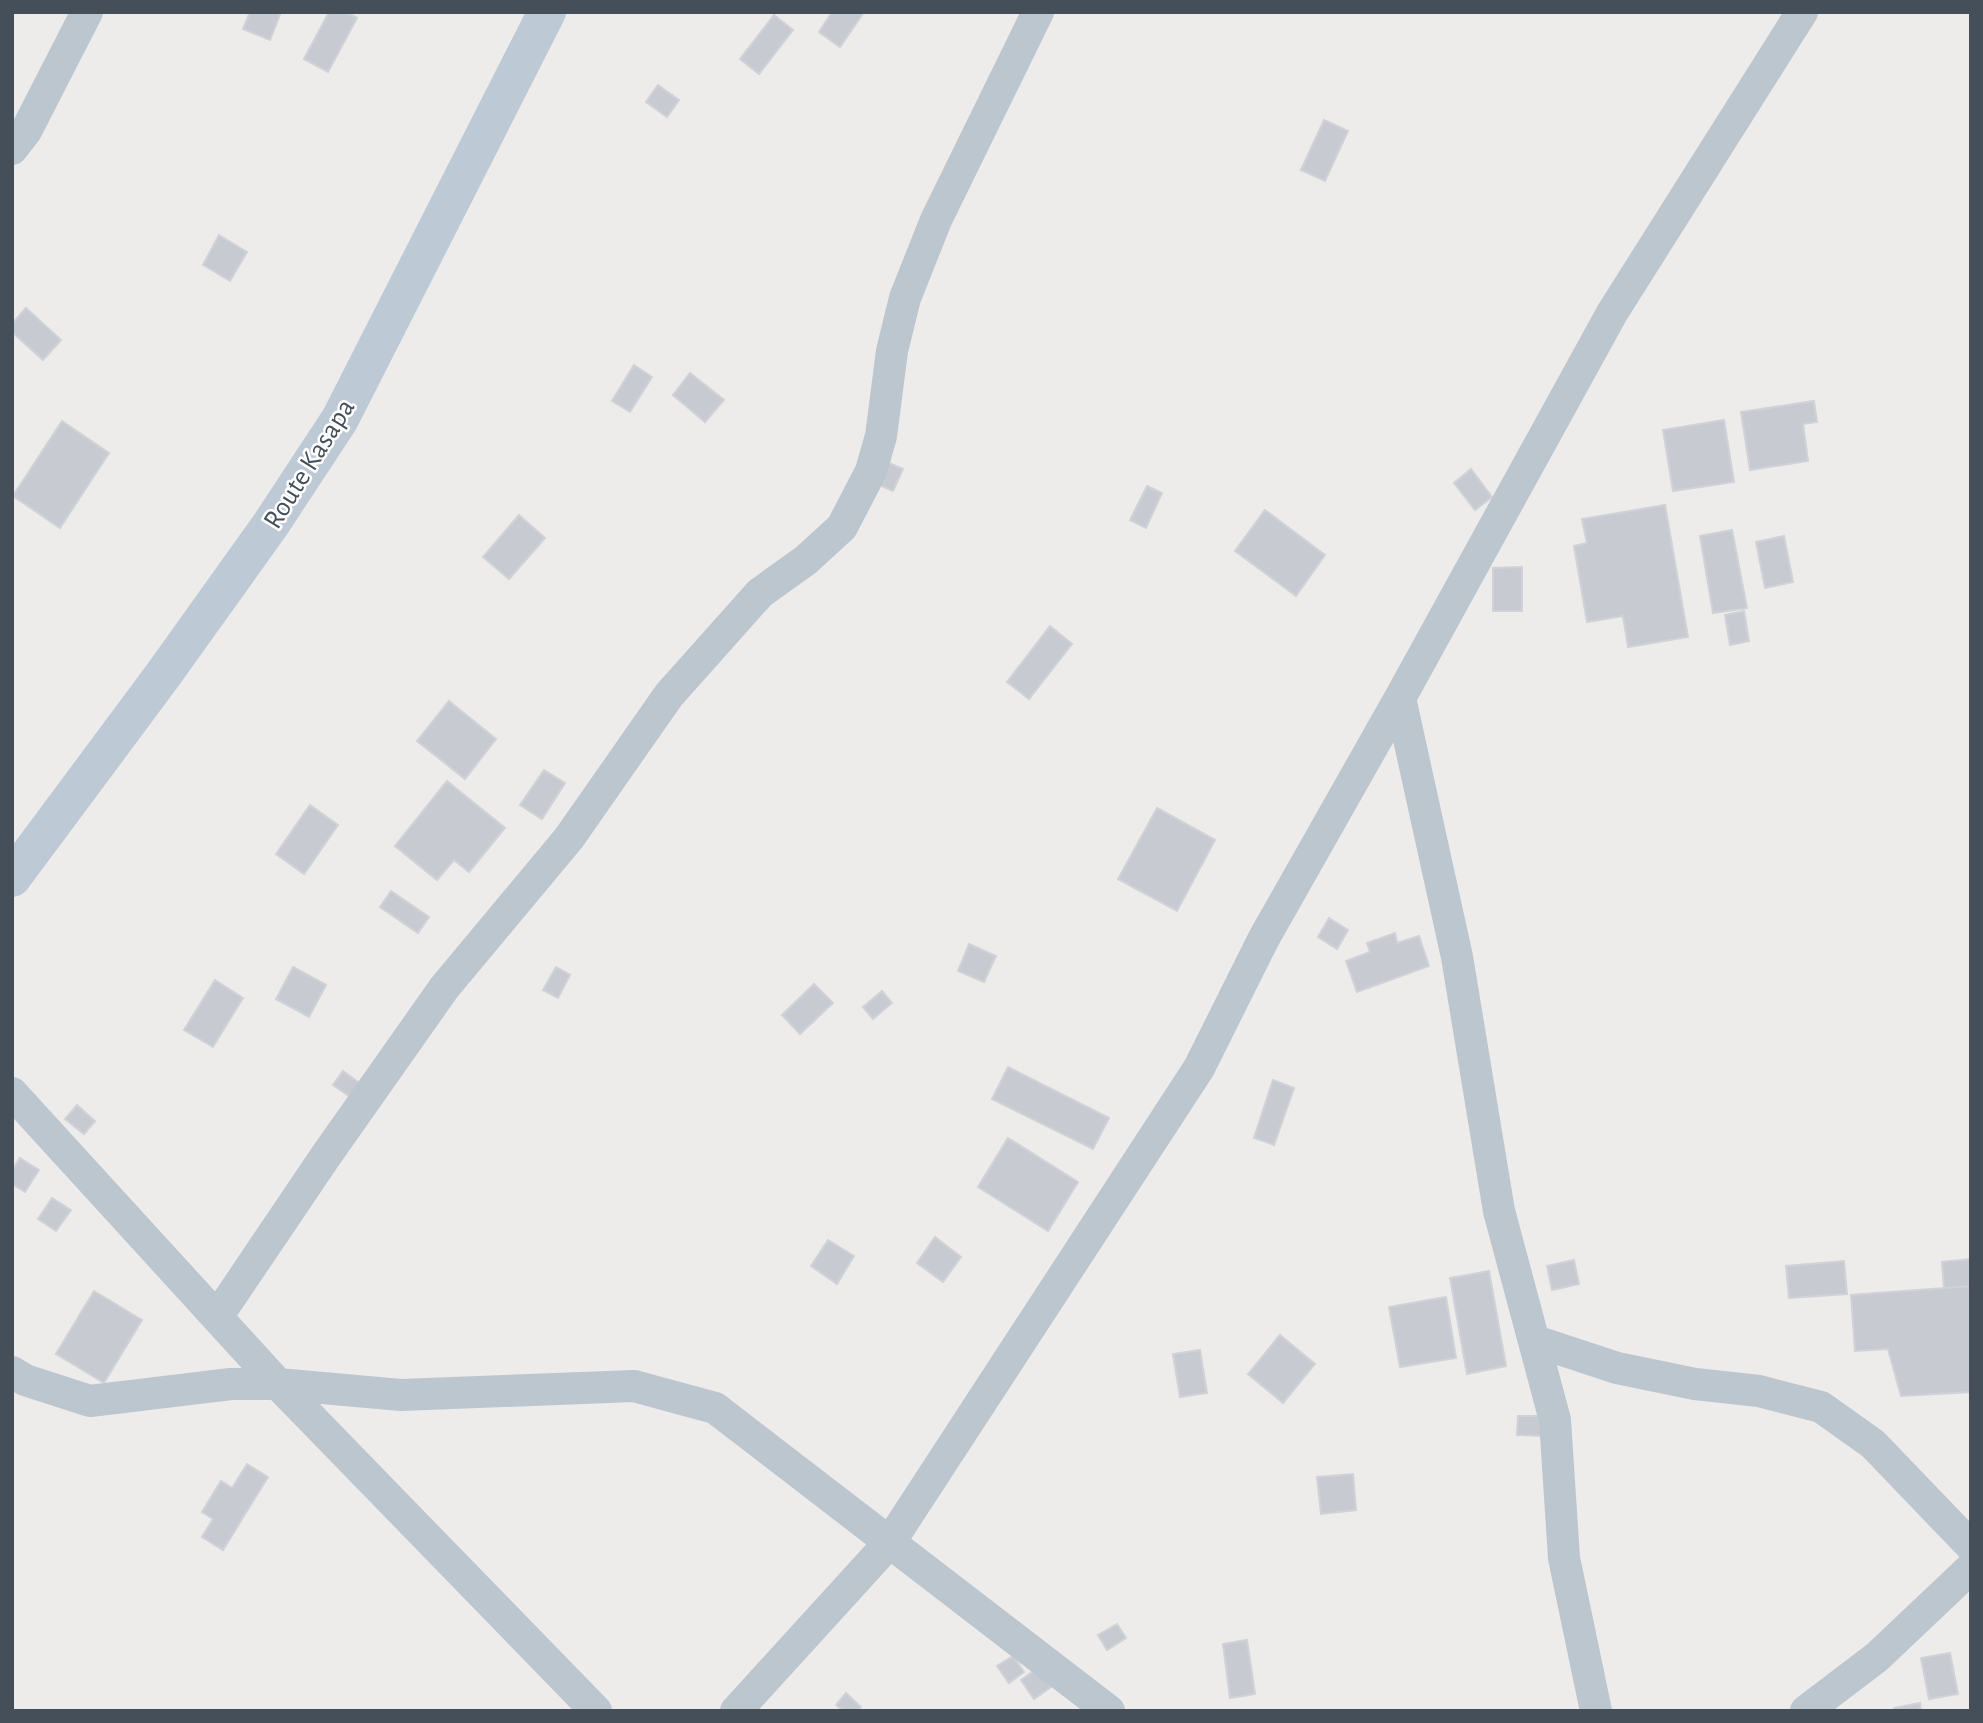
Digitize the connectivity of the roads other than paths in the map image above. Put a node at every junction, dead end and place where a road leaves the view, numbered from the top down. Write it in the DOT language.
graph roads {
  1 [pos="87,12"];
  2 [pos="547,12"];
  3 [pos="1038,12"];
  4 [pos="1802,12"];
  5 [pos="12,149"];
  6 [pos="1400,698"];
  7 [pos="12,878"];
  8 [pos="12,1093"];
  9 [pos="218,1317"];
  10 [pos="1535,1340"];
  11 [pos="12,1372"];
  12 [pos="278,1384"];
  13 [pos="890,1542"];
  14 [pos="1971,1546"];
  15 [pos="1971,1568"];
  16 [pos="596,1711"];
  17 [pos="736,1711"];
  18 [pos="1109,1711"];
  19 [pos="1595,1711"];
  20 [pos="1806,1711"];
  1 -- 5 [label="street"];
  2 -- 7 [label="main road, Route Kasapa"];
  3 -- 9 [label="street"];
  4 -- 6 [label="street"];
  6 -- 10 [label="street"];
  6 -- 13 [label="street"];
  8 -- 9 [label="street"];
  9 -- 12 [label="street"];
  10 -- 14 [label="street"];
  10 -- 19 [label="street"];
  11 -- 12 [label="street"];
  12 -- 13 [label="street"];
  12 -- 16 [label="street"];
  13 -- 17 [label="street"];
  13 -- 18 [label="street"];
  15 -- 20 [label="street"];
}
